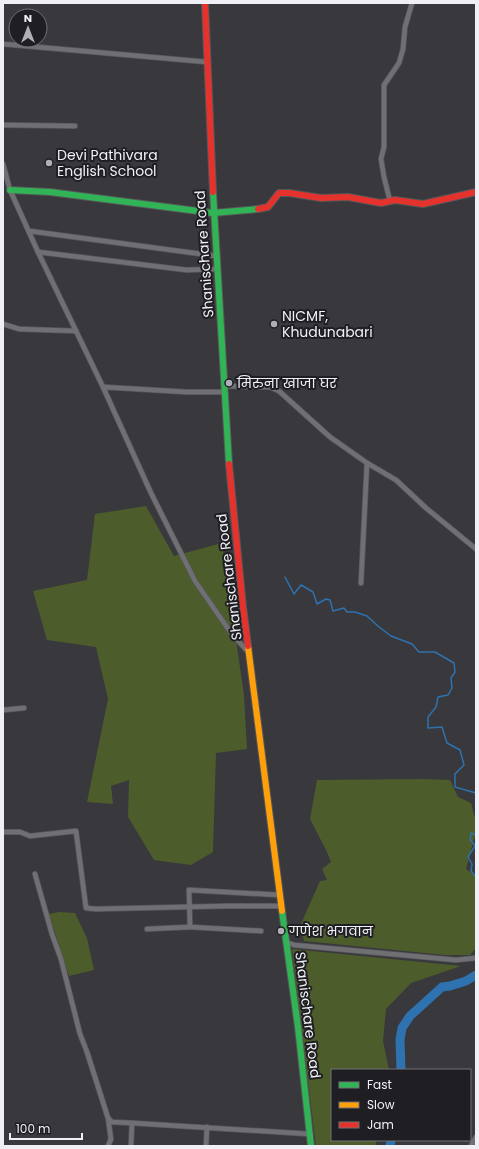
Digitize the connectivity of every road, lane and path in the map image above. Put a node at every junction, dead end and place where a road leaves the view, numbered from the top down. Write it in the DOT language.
graph roads {
  1 [pos="205,3"];
  2 [pos="412,3"];
  3 [pos="3,44"];
  4 [pos="207,62"];
  5 [pos="3,125"];
  6 [pos="75,126"];
  7 [pos="3,164"];
  8 [pos="10,190"];
  9 [pos="476,192"];
  10 [pos="390,201"];
  11 [pos="213,212"];
  12 [pos="29,231"];
  13 [pos="38,252"];
  14 [pos="216,256"];
  15 [pos="216,269"];
  16 [pos="3,324"];
  17 [pos="76,331"];
  18 [pos="103,387"];
  19 [pos="224,389"];
  20 [pos="367,463"];
  21 [pos="476,549"];
  22 [pos="361,583"];
  23 [pos="250,654"];
  24 [pos="24,708"];
  25 [pos="3,710"];
  26 [pos="3,832"];
  27 [pos="36,874"];
  28 [pos="280,895"];
  29 [pos="189,906"];
  30 [pos="281,906"];
  31 [pos="190,927"];
  32 [pos="147,928"];
  33 [pos="261,931"];
  34 [pos="286,942"];
  35 [pos="476,958"];
  36 [pos="108,1118"];
  37 [pos="132,1123"];
  38 [pos="207,1127"];
  39 [pos="310,1134"];
  40 [pos="476,1137"];
  41 [pos="110,1145"];
  42 [pos="131,1146"];
  43 [pos="206,1146"];
  44 [pos="311,1146"];
  45 [pos="471,1146"];
  1 -- 4 [label="street, Shanischare Road"];
  2 -- 10 [label="street"];
  3 -- 4 [label="street"];
  4 -- 11 [label="street, Shanischare Road"];
  5 -- 6 [label="street"];
  7 -- 8 [label="street"];
  8 -- 11 [label="street"];
  8 -- 12 [label="street"];
  9 -- 10 [label="street"];
  10 -- 11 [label="street"];
  11 -- 14 [label="street, Shanischare Road"];
  12 -- 13 [label="street"];
  12 -- 14 [label="street"];
  13 -- 15 [label="street"];
  13 -- 17 [label="street"];
  14 -- 15 [label="street, Shanischare Road"];
  15 -- 19 [label="street, Shanischare Road"];
  16 -- 17 [label="street"];
  17 -- 18 [label="street"];
  18 -- 19 [label="street"];
  18 -- 23 [label="street"];
  19 -- 20 [label="street"];
  19 -- 23 [label="street, Shanischare Road"];
  20 -- 21 [label="street"];
  20 -- 22 [label="street"];
  23 -- 28 [label="street, Shanischare Road"];
  24 -- 25 [label="street"];
  26 -- 29 [label="street"];
  27 -- 36 [label="street"];
  28 -- 29 [label="street"];
  28 -- 30 [label="street, Shanischare Road"];
  29 -- 30 [label="street"];
  29 -- 31 [label="street"];
  30 -- 34 [label="street, Shanischare Road"];
  31 -- 32 [label="street"];
  31 -- 33 [label="street"];
  34 -- 35 [label="street"];
  34 -- 39 [label="street, Shanischare Road"];
  36 -- 37 [label="street"];
  36 -- 41 [label="street"];
  37 -- 38 [label="street"];
  37 -- 42 [label="street"];
  38 -- 39 [label="street"];
  38 -- 43 [label="street"];
  39 -- 44 [label="street, Shanischare Road"];
  40 -- 45 [label="street"];
}
